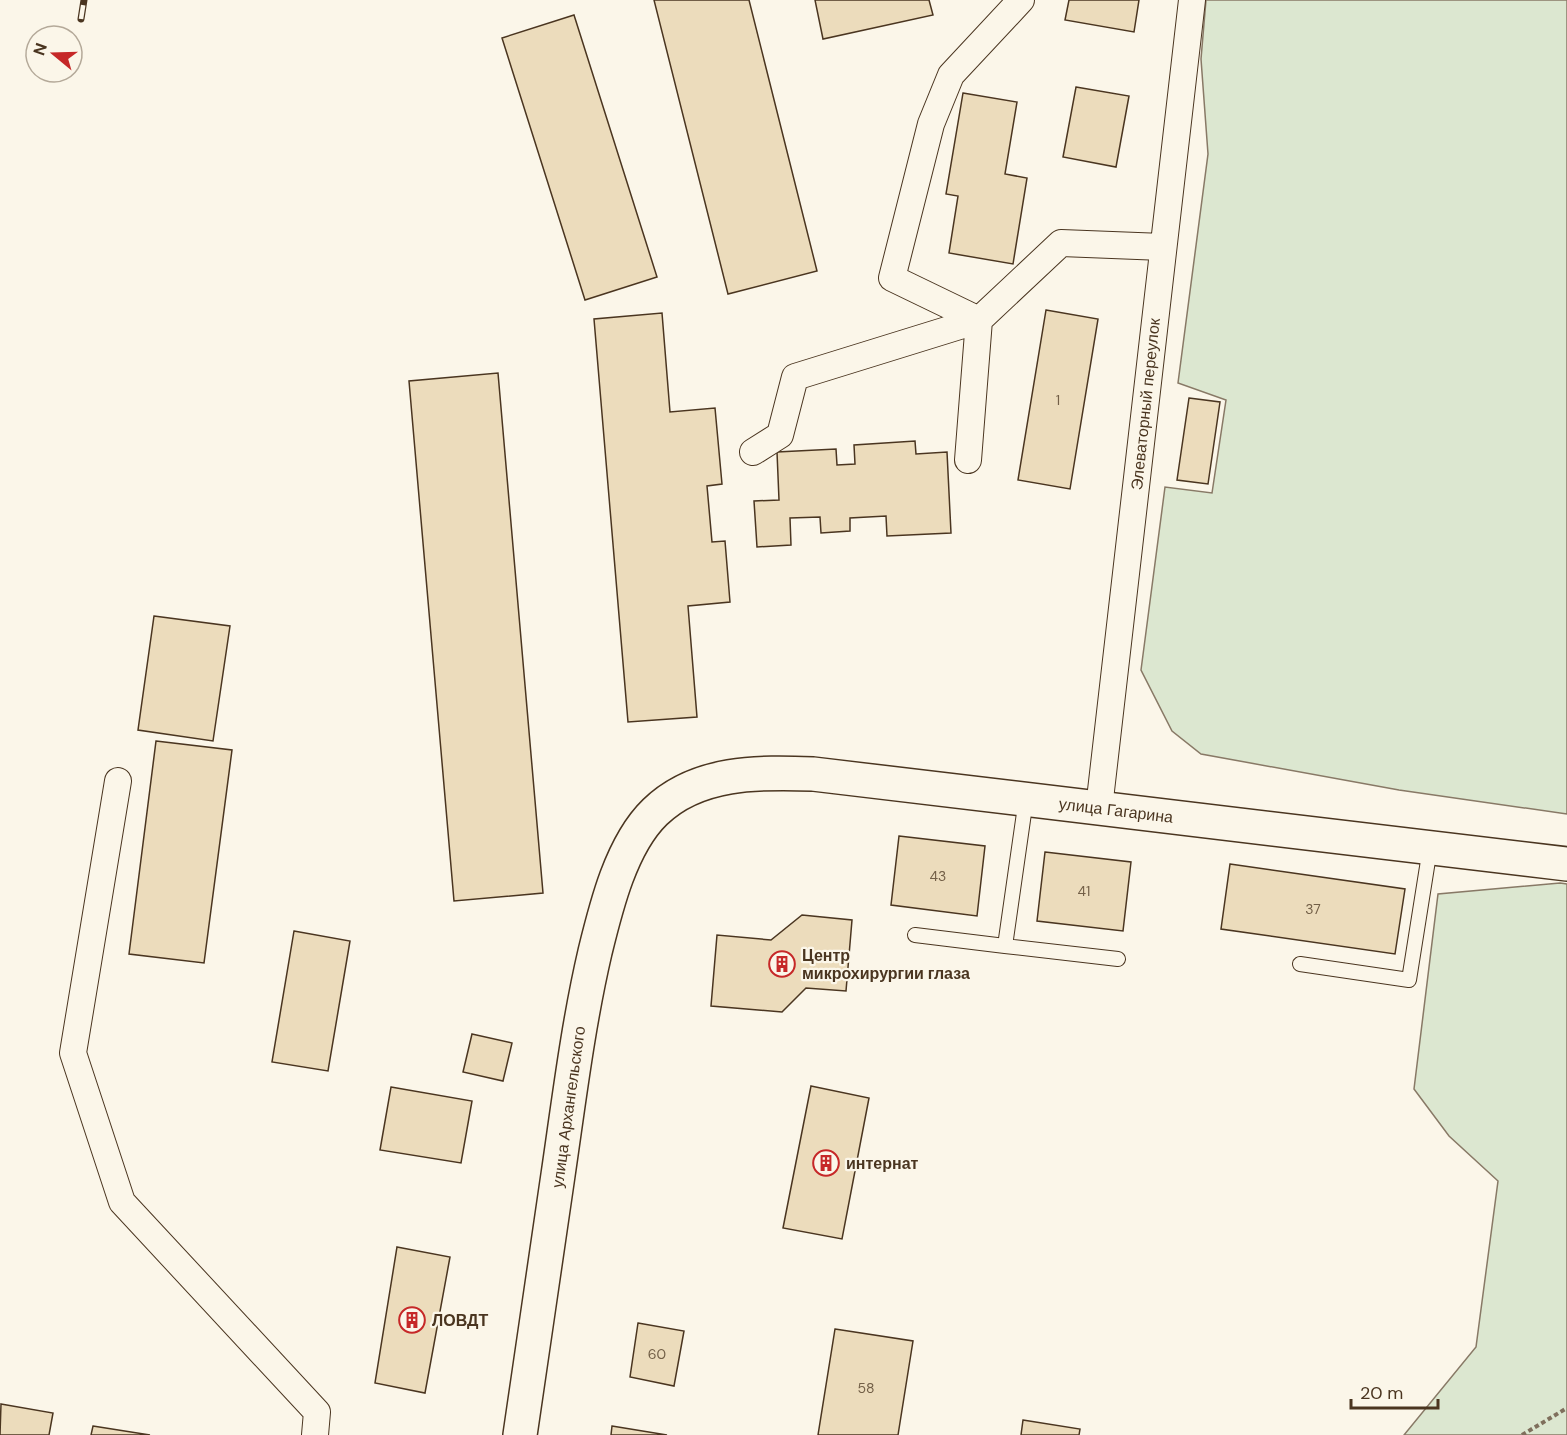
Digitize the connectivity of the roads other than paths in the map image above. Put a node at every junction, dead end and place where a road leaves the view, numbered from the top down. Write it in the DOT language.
graph roads {
  1 [pos="1021,0"];
  2 [pos="1192,0"];
  3 [pos="1163,247"];
  4 [pos="979,320"];
  5 [pos="753,452"];
  6 [pos="968,460"];
  7 [pos="118,781"];
  8 [pos="1026,799"];
  9 [pos="670,800"];
  10 [pos="1099,808"];
  11 [pos="1430,848"];
  12 [pos="1567,864"];
  13 [pos="915,935"];
  14 [pos="1005,946"];
  15 [pos="1118,959"];
  16 [pos="1300,964"];
  17 [pos="315,1435"];
  18 [pos="520,1435"];
  1 -- 4 [label="street"];
  2 -- 3 [label="street, Элеваторный переулок"];
  3 -- 4 [label="street"];
  3 -- 10 [label="street, Элеваторный переулок"];
  4 -- 5 [label="street"];
  4 -- 6 [label="street"];
  7 -- 17 [label="street"];
  8 -- 9 [label="street, улица Гагарина"];
  8 -- 10 [label="street, улица Гагарина"];
  8 -- 14 [label="lane"];
  9 -- 18 [label="street, улица Архангельского"];
  10 -- 11 [label="street, улица Гагарина"];
  11 -- 12 [label="street, улица Гагарина"];
  11 -- 16 [label="lane"];
  13 -- 14 [label="lane"];
  14 -- 15 [label="lane"];
}
